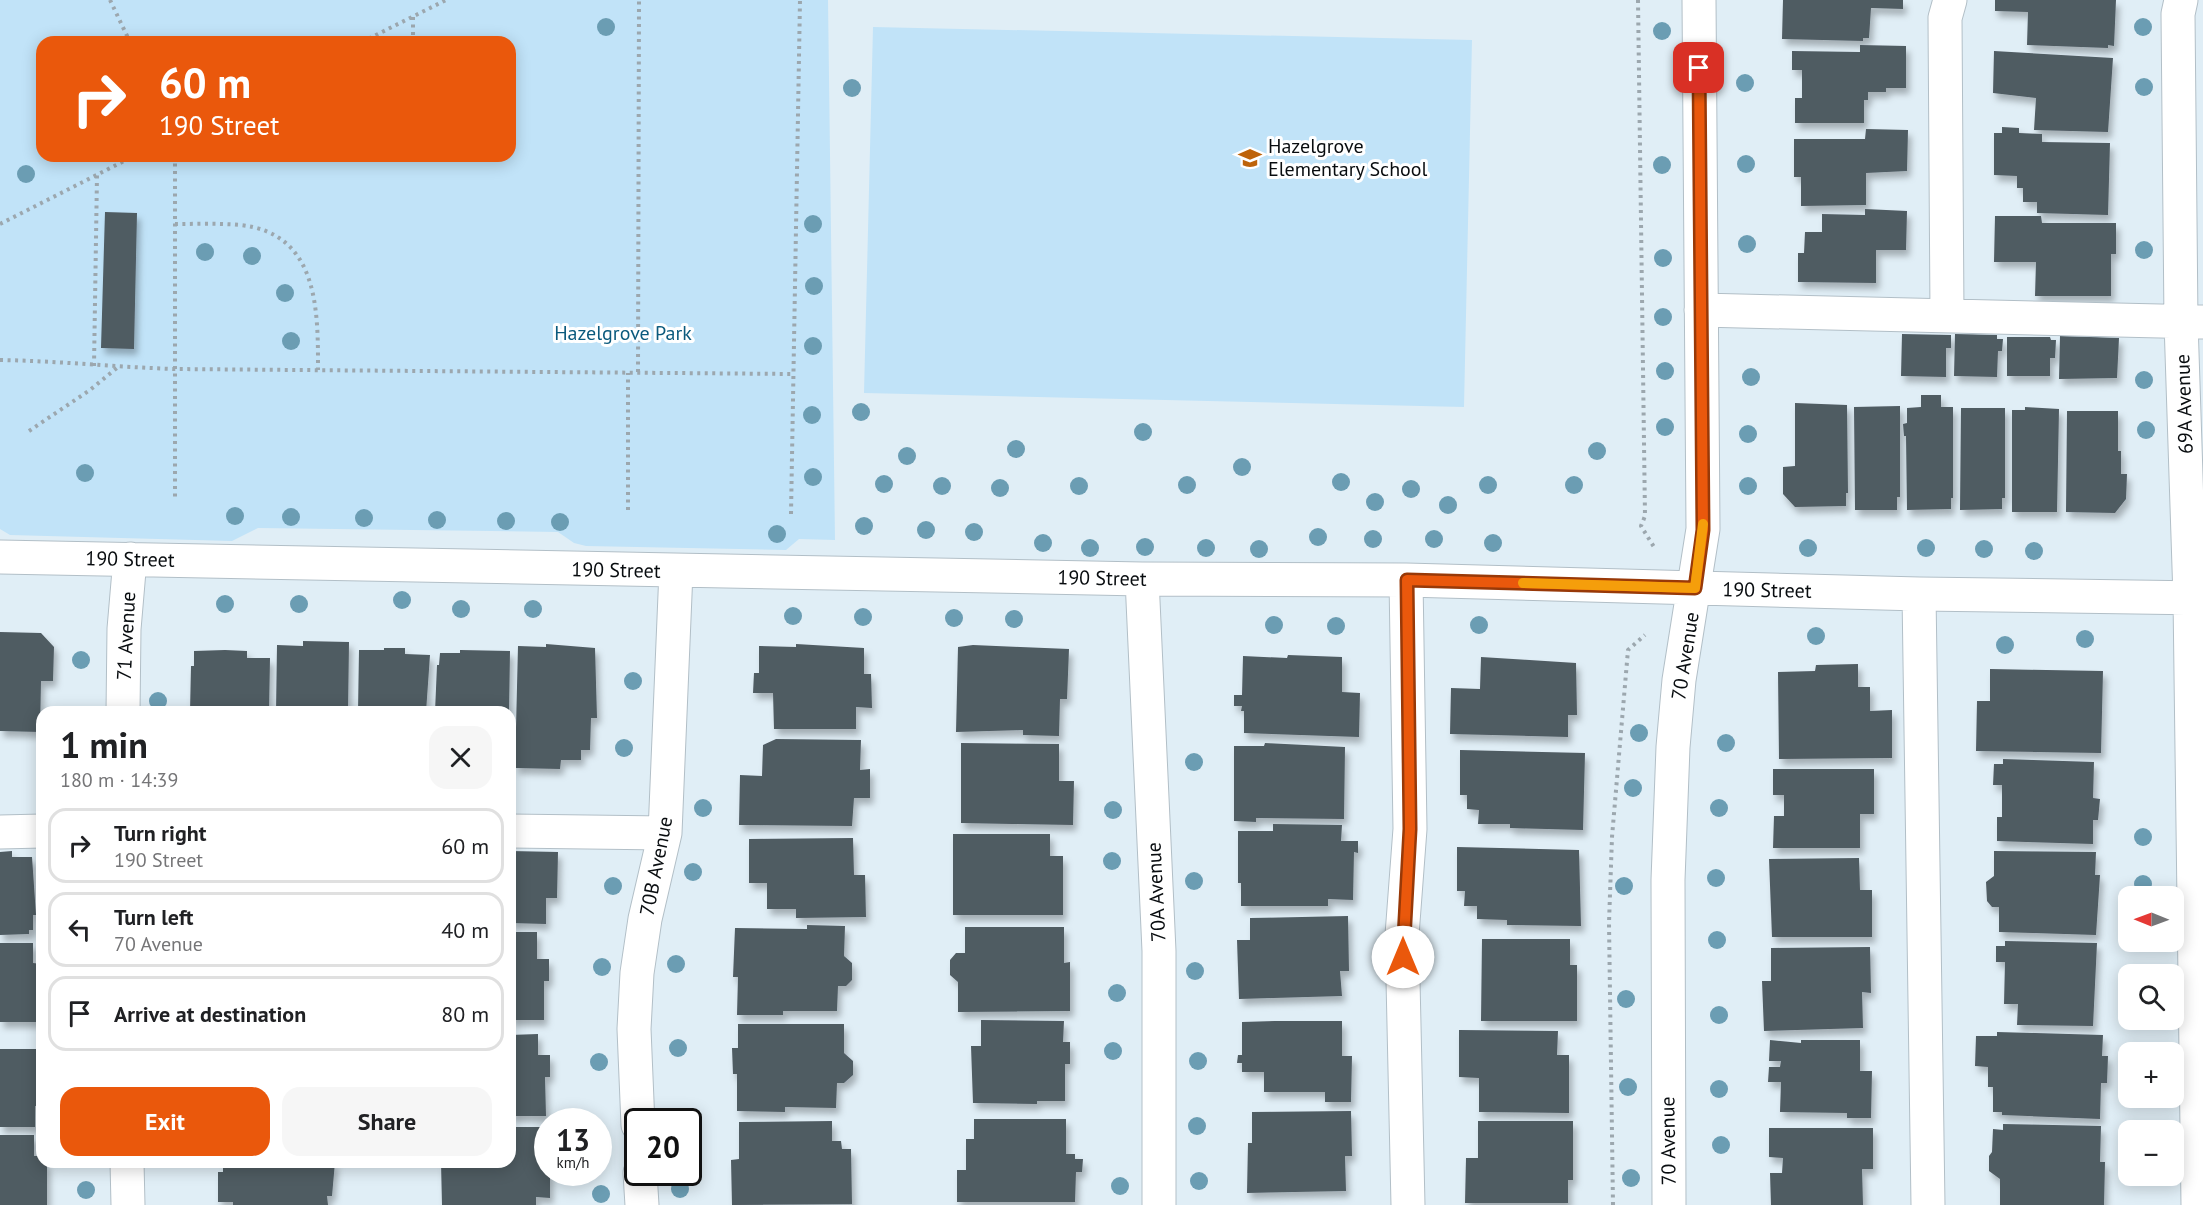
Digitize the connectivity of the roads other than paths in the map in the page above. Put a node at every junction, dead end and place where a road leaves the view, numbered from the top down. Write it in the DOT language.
graph roads {
  1 [pos="1699,0"];
  2 [pos="1950,0"];
  3 [pos="2181,0"];
  4 [pos="1701,310"];
  5 [pos="1947,315"];
  6 [pos="2192,322"];
  7 [pos="0,556"];
  8 [pos="130,559"];
  9 [pos="676,571"];
  10 [pos="1142,579"];
  11 [pos="1407,580"];
  12 [pos="1695,588"];
  13 [pos="1919,594"];
  14 [pos="2196,598"];
  15 [pos="123,706"];
  16 [pos="0,831"];
  17 [pos="36,831"];
  18 [pos="516,831"];
  19 [pos="665,833"];
  20 [pos="637,1108"];
  21 [pos="127,1168"];
  22 [pos="641,1186"];
  23 [pos="128,1205"];
  24 [pos="642,1205"];
  25 [pos="1159,1205"];
  26 [pos="1408,1205"];
  27 [pos="1670,1205"];
  28 [pos="1928,1205"];
  29 [pos="2198,1205"];
  1 -- 4 [label="street, 70 Avenue"];
  2 -- 5 [label="street"];
  3 -- 6 [label="street, 69A Avenue"];
  4 -- 5 [label="street"];
  4 -- 12 [label="street, 70 Avenue"];
  5 -- 6 [label="street"];
  6 -- 14 [label="street, 69A Avenue"];
  7 -- 8 [label="street, 190 Street"];
  8 -- 9 [label="street, 190 Street"];
  8 -- 15 [label="street, 71 Avenue"];
  9 -- 10 [label="street, 190 Street"];
  9 -- 19 [label="street, 70B Avenue"];
  10 -- 11 [label="street, 190 Street"];
  10 -- 25 [label="street, 70A Avenue"];
  11 -- 12 [label="street, 190 Street"];
  11 -- 26 [label="street"];
  12 -- 13 [label="street, 190 Street"];
  12 -- 27 [label="street, 70 Avenue"];
  13 -- 14 [label="street, 190 Street"];
  13 -- 28 [label="street"];
  14 -- 29 [label="street, 69A Avenue"];
  16 -- 17 [label="street"];
  18 -- 19 [label="street"];
  19 -- 20 [label="street, 70B Avenue"];
  21 -- 23 [label="street"];
  22 -- 24 [label="street"];
}
